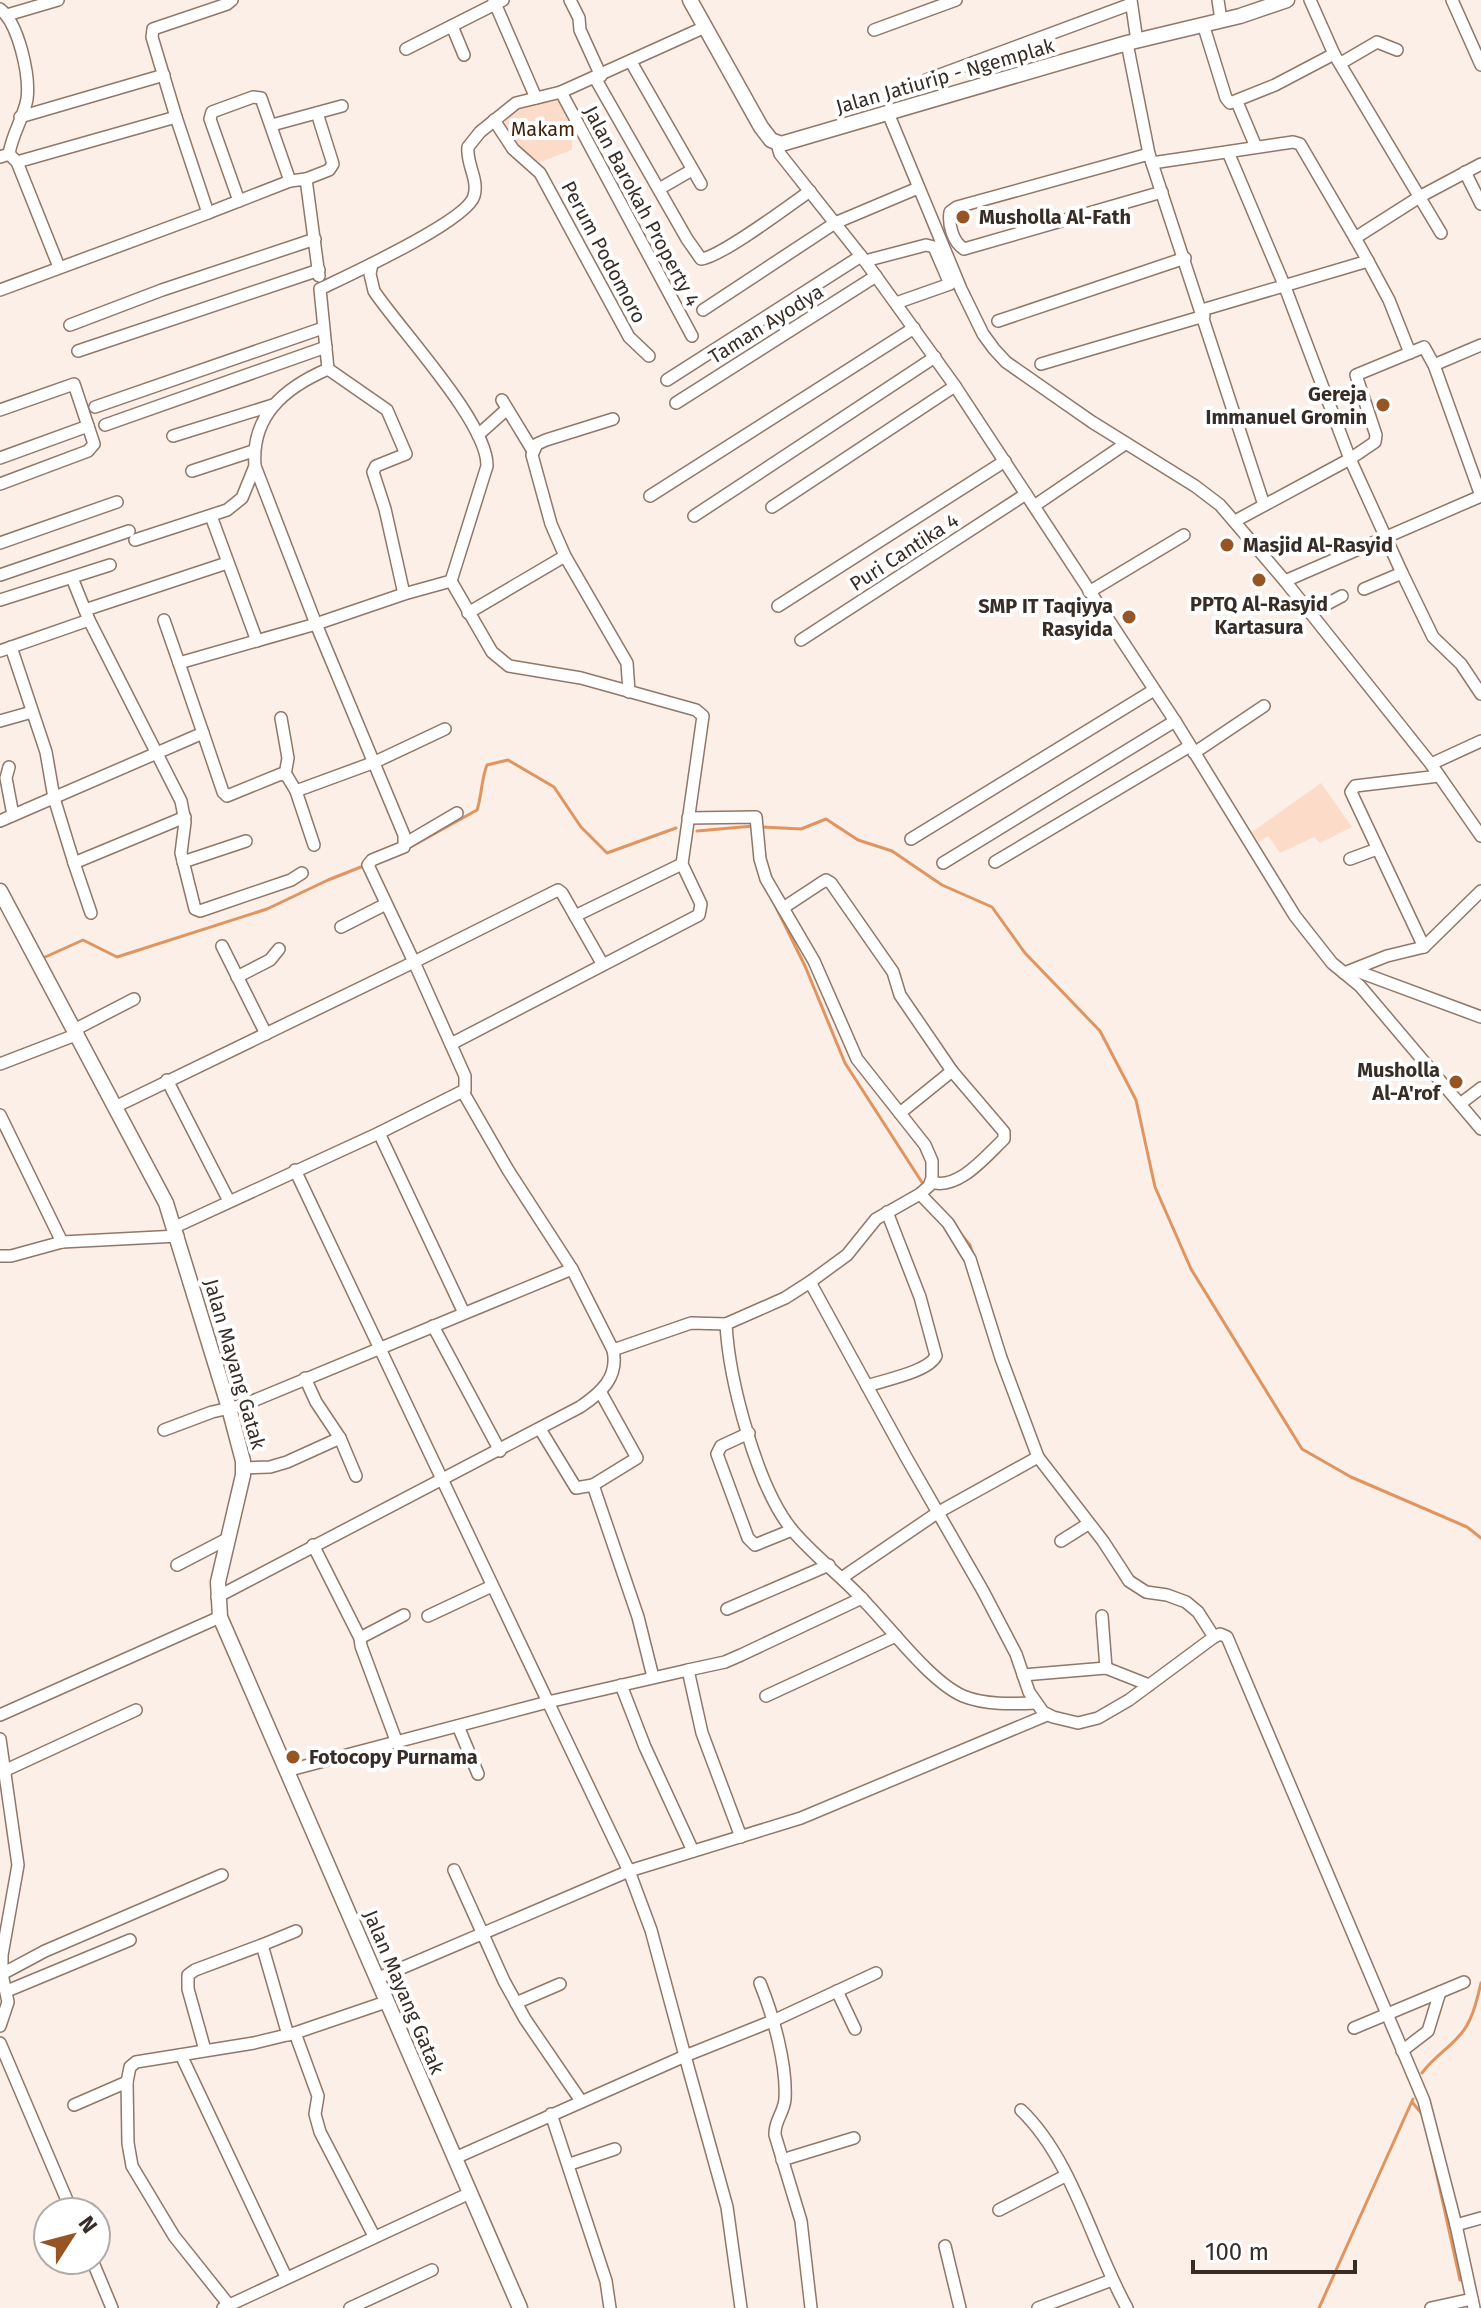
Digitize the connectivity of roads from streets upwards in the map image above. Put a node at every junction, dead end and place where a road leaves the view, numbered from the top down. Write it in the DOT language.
graph roads {
  1 [pos="58,0"];
  2 [pos="232,0"];
  3 [pos="570,0"];
  4 [pos="690,0"];
  5 [pos="956,0"];
  6 [pos="1218,0"];
  7 [pos="1287,0"];
  8 [pos="1310,0"];
  9 [pos="1452,0"];
  10 [pos="497,1"];
  11 [pos="1131,2"];
  12 [pos="3,12"];
  13 [pos="1221,20"];
  14 [pos="1203,24"];
  15 [pos="452,26"];
  16 [pos="705,27"];
  17 [pos="874,30"];
  18 [pos="1132,42"];
  19 [pos="406,49"];
  20 [pos="1397,50"];
  21 [pos="464,55"];
  22 [pos="1338,58"];
  23 [pos="631,62"];
  24 [pos="1481,65"];
  25 [pos="164,75"];
  26 [pos="598,77"];
  27 [pos="926,80"];
  28 [pos="561,92"];
  29 [pos="536,98"];
  30 [pos="1237,102"];
  31 [pos="342,106"];
  32 [pos="895,111"];
  33 [pos="317,113"];
  34 [pos="20,117"];
  35 [pos="176,117"];
  36 [pos="494,120"];
  37 [pos="272,125"];
  38 [pos="777,144"];
  39 [pos="1256,147"];
  40 [pos="1228,152"];
  41 [pos="9,157"];
  42 [pos="1150,158"];
  43 [pos="1481,164"];
  44 [pos="692,170"];
  45 [pos="1465,172"];
  46 [pos="306,179"];
  47 [pos="290,181"];
  48 [pos="701,184"];
  49 [pos="918,188"];
  50 [pos="659,189"];
  51 [pos="810,191"];
  52 [pos="1162,192"];
  53 [pos="1421,196"];
  54 [pos="239,201"];
  55 [pos="1481,204"];
  56 [pos="208,213"];
  57 [pos="835,223"];
  58 [pos="1441,233"];
  59 [pos="1355,238"];
  60 [pos="315,239"];
  61 [pos="863,258"];
  62 [pos="1185,258"];
  63 [pos="1368,261"];
  64 [pos="367,266"];
  65 [pos="59,267"];
  66 [pos="319,270"];
  67 [pos="876,276"];
  68 [pos="1285,287"];
  69 [pos="320,289"];
  70 [pos="0,290"];
  71 [pos="896,303"];
  72 [pos="703,310"];
  73 [pos="1203,313"];
  74 [pos="998,321"];
  75 [pos="70,325"];
  76 [pos="323,328"];
  77 [pos="914,328"];
  78 [pos="692,336"];
  79 [pos="1481,345"];
  80 [pos="326,347"];
  81 [pos="78,351"];
  82 [pos="1410,353"];
  83 [pos="649,356"];
  84 [pos="935,357"];
  85 [pos="1041,364"];
  86 [pos="1434,365"];
  87 [pos="328,369"];
  88 [pos="667,380"];
  89 [pos="955,386"];
  90 [pos="676,403"];
  91 [pos="273,405"];
  92 [pos="95,407"];
  93 [pos="0,410"];
  94 [pos="613,419"];
  95 [pos="105,425"];
  96 [pos="88,426"];
  97 [pos="478,435"];
  98 [pos="173,436"];
  99 [pos="1125,444"];
  100 [pos="253,451"];
  101 [pos="533,451"];
  102 [pos="0,458"];
  103 [pos="1350,459"];
  104 [pos="1005,461"];
  105 [pos="255,466"];
  106 [pos="192,471"];
  107 [pos="0,484"];
  108 [pos="1026,494"];
  109 [pos="650,496"];
  110 [pos="1481,496"];
  111 [pos="117,502"];
  112 [pos="1264,505"];
  113 [pos="1034,506"];
  114 [pos="772,507"];
  115 [pos="211,516"];
  116 [pos="694,516"];
  117 [pos="1239,519"];
  118 [pos="1184,535"];
  119 [pos="1386,536"];
  120 [pos="0,543"];
  121 [pos="565,556"];
  122 [pos="227,563"];
  123 [pos="110,565"];
  124 [pos="1402,573"];
  125 [pos="0,575"];
  126 [pos="72,578"];
  127 [pos="1289,579"];
  128 [pos="451,581"];
  129 [pos="1364,589"];
  130 [pos="413,591"];
  131 [pos="1089,592"];
  132 [pos="1342,596"];
  133 [pos="0,600"];
  134 [pos="778,606"];
  135 [pos="468,613"];
  136 [pos="1310,613"];
  137 [pos="87,615"];
  138 [pos="164,620"];
  139 [pos="316,624"];
  140 [pos="801,640"];
  141 [pos="257,641"];
  142 [pos="5,649"];
  143 [pos="179,663"];
  144 [pos="1154,690"];
  145 [pos="629,692"];
  146 [pos="1481,694"];
  147 [pos="1264,706"];
  148 [pos="32,712"];
  149 [pos="281,718"];
  150 [pos="0,721"];
  151 [pos="1175,721"];
  152 [pos="445,729"];
  153 [pos="203,733"];
  154 [pos="1481,741"];
  155 [pos="1192,749"];
  156 [pos="156,753"];
  157 [pos="375,762"];
  158 [pos="1431,764"];
  159 [pos="9,767"];
  160 [pos="285,775"];
  161 [pos="1439,776"];
  162 [pos="296,791"];
  163 [pos="54,798"];
  164 [pos="457,813"];
  165 [pos="13,815"];
  166 [pos="185,817"];
  167 [pos="688,818"];
  168 [pos="0,821"];
  169 [pos="1481,836"];
  170 [pos="911,839"];
  171 [pos="246,841"];
  172 [pos="406,843"];
  173 [pos="314,845"];
  174 [pos="1377,849"];
  175 [pos="1350,859"];
  176 [pos="183,862"];
  177 [pos="995,862"];
  178 [pos="74,863"];
  179 [pos="943,863"];
  180 [pos="682,864"];
  181 [pos="302,873"];
  182 [pos="0,891"];
  183 [pos="1481,891"];
  184 [pos="386,904"];
  185 [pos="783,908"];
  186 [pos="91,913"];
  187 [pos="575,916"];
  188 [pos="341,927"];
  189 [pos="222,946"];
  190 [pos="1424,947"];
  191 [pos="279,949"];
  192 [pos="414,962"];
  193 [pos="603,965"];
  194 [pos="1349,972"];
  195 [pos="237,977"];
  196 [pos="134,999"];
  197 [pos="1481,1017"];
  198 [pos="77,1032"];
  199 [pos="266,1034"];
  200 [pos="451,1044"];
  201 [pos="0,1064"];
  202 [pos="952,1071"];
  203 [pos="167,1080"];
  204 [pos="1481,1088"];
  205 [pos="463,1092"];
  206 [pos="1460,1104"];
  207 [pos="117,1106"];
  208 [pos="900,1113"];
  209 [pos="0,1115"];
  210 [pos="1481,1129"];
  211 [pos="379,1133"];
  212 [pos="295,1170"];
  213 [pos="926,1189"];
  214 [pos="229,1201"];
  215 [pos="887,1212"];
  216 [pos="176,1232"];
  217 [pos="62,1242"];
  218 [pos="0,1256"];
  219 [pos="572,1269"];
  220 [pos="810,1282"];
  221 [pos="464,1313"];
  222 [pos="726,1324"];
  223 [pos="433,1326"];
  224 [pos="378,1347"];
  225 [pos="613,1350"];
  226 [pos="305,1378"];
  227 [pos="867,1386"];
  228 [pos="601,1393"];
  229 [pos="229,1408"];
  230 [pos="540,1429"];
  231 [pos="164,1430"];
  232 [pos="749,1433"];
  233 [pos="340,1438"];
  234 [pos="500,1451"];
  235 [pos="1038,1457"];
  236 [pos="243,1468"];
  237 [pos="356,1476"];
  238 [pos="442,1481"];
  239 [pos="593,1485"];
  240 [pos="937,1513"];
  241 [pos="1088,1524"];
  242 [pos="792,1530"];
  243 [pos="227,1539"];
  244 [pos="1061,1541"];
  245 [pos="313,1545"];
  246 [pos="177,1565"];
  247 [pos="829,1565"];
  248 [pos="843,1577"];
  249 [pos="492,1586"];
  250 [pos="217,1597"];
  251 [pos="862,1598"];
  252 [pos="727,1609"];
  253 [pos="404,1615"];
  254 [pos="428,1616"];
  255 [pos="1102,1616"];
  256 [pos="220,1617"];
  257 [pos="896,1636"];
  258 [pos="1217,1636"];
  259 [pos="360,1638"];
  260 [pos="1106,1668"];
  261 [pos="688,1670"];
  262 [pos="1023,1675"];
  263 [pos="653,1677"];
  264 [pos="621,1685"];
  265 [pos="1149,1685"];
  266 [pos="766,1696"];
  267 [pos="548,1702"];
  268 [pos="1036,1703"];
  269 [pos="136,1710"];
  270 [pos="0,1715"];
  271 [pos="1047,1715"];
  272 [pos="458,1726"];
  273 [pos="0,1739"];
  274 [pos="397,1743"];
  275 [pos="6,1770"];
  276 [pos="286,1771"];
  277 [pos="478,1774"];
  278 [pos="4,1796"];
  279 [pos="741,1837"];
  280 [pos="693,1851"];
  281 [pos="454,1870"];
  282 [pos="629,1871"];
  283 [pos="222,1875"];
  284 [pos="296,1931"];
  285 [pos="482,1933"];
  286 [pos="130,1940"];
  287 [pos="262,1945"];
  288 [pos="45,1951"];
  289 [pos="53,1972"];
  290 [pos="876,1973"];
  291 [pos="2,1974"];
  292 [pos="376,1979"];
  293 [pos="1464,1982"];
  294 [pos="760,1983"];
  295 [pos="560,1984"];
  296 [pos="7,1991"];
  297 [pos="837,1991"];
  298 [pos="1440,1992"];
  299 [pos="386,2002"];
  300 [pos="516,2003"];
  301 [pos="1387,2012"];
  302 [pos="775,2020"];
  303 [pos="0,2026"];
  304 [pos="1354,2028"];
  305 [pos="855,2029"];
  306 [pos="292,2034"];
  307 [pos="0,2043"];
  308 [pos="205,2050"];
  309 [pos="1402,2051"];
  310 [pos="181,2055"];
  311 [pos="685,2056"];
  312 [pos="127,2082"];
  313 [pos="581,2101"];
  314 [pos="74,2105"];
  315 [pos="1021,2110"];
  316 [pos="551,2114"];
  317 [pos="854,2138"];
  318 [pos="615,2149"];
  319 [pos="455,2158"];
  320 [pos="782,2160"];
  321 [pos="570,2164"];
  322 [pos="1065,2176"];
  323 [pos="470,2193"];
  324 [pos="65,2196"];
  325 [pos="999,2210"];
  326 [pos="1481,2218"];
  327 [pos="1456,2225"];
  328 [pos="374,2236"];
  329 [pos="945,2246"];
  330 [pos="432,2270"];
  331 [pos="99,2276"];
  332 [pos="286,2277"];
  333 [pos="1112,2280"];
  334 [pos="1473,2303"];
  335 [pos="226,2306"];
  336 [pos="112,2308"];
  337 [pos="350,2308"];
  338 [pos="520,2308"];
  339 [pos="610,2308"];
  340 [pos="741,2308"];
  341 [pos="811,2308"];
  342 [pos="960,2308"];
  343 [pos="1038,2308"];
  344 [pos="1127,2308"];
  345 [pos="1431,2308"];
  1 -- 12 [label="street"];
  2 -- 25 [label="street"];
  3 -- 26 [label="street"];
  4 -- 16 [label="street"];
  5 -- 17 [label="street"];
  6 -- 13 [label="street"];
  7 -- 13 [label="street, Jalan Jatiurip - Ngemplak"];
  8 -- 22 [label="street"];
  9 -- 24 [label="street"];
  10 -- 15 [label="street"];
  10 -- 29 [label="street"];
  11 -- 18 [label="street"];
  11 -- 27 [label="street"];
  12 -- 34 [label="street"];
  13 -- 14 [label="street, Jalan Jatiurip - Ngemplak"];
  14 -- 18 [label="street, Jalan Jatiurip - Ngemplak"];
  14 -- 30 [label="street"];
  15 -- 19 [label="street"];
  15 -- 21 [label="street"];
  16 -- 23 [label="street"];
  16 -- 38 [label="street"];
  18 -- 32 [label="street, Jalan Jatiurip - Ngemplak"];
  18 -- 42 [label="street"];
  20 -- 22 [label="street"];
  22 -- 30 [label="street"];
  22 -- 53 [label="street"];
  23 -- 26 [label="street"];
  23 -- 44 [label="street"];
  25 -- 34 [label="street"];
  25 -- 35 [label="street"];
  26 -- 28 [label="street"];
  26 -- 50 [label="street"];
  28 -- 29 [label="street"];
  28 -- 78 [label="street, Jalan Barokah Property 4"];
  29 -- 36 [label="street"];
  30 -- 39 [label="street"];
  31 -- 33 [label="street"];
  32 -- 38 [label="street, Jalan Jatiurip - Ngemplak"];
  32 -- 49 [label="street"];
  33 -- 37 [label="street"];
  33 -- 46 [label="street"];
  34 -- 41 [label="street"];
  35 -- 41 [label="street"];
  35 -- 56 [label="street"];
  36 -- 64 [label="street"];
  36 -- 83 [label="street, Perum Podomoro"];
  37 -- 47 [label="street"];
  37 -- 54 [label="street"];
  38 -- 51 [label="street"];
  39 -- 40 [label="street"];
  39 -- 59 [label="street"];
  40 -- 42 [label="street"];
  40 -- 68 [label="street"];
  41 -- 65 [label="street"];
  42 -- 52 [label="street"];
  42 -- 52 [label="street"];
  43 -- 45 [label="street"];
  44 -- 48 [label="street"];
  44 -- 50 [label="street"];
  45 -- 53 [label="street"];
  45 -- 55 [label="street"];
  46 -- 47 [label="street"];
  46 -- 60 [label="street"];
  47 -- 54 [label="street"];
  49 -- 57 [label="street"];
  49 -- 99 [label="street"];
  50 -- 51 [label="street"];
  51 -- 57 [label="street"];
  52 -- 62 [label="street"];
  53 -- 58 [label="street"];
  53 -- 59 [label="street"];
  54 -- 56 [label="street"];
  56 -- 65 [label="street"];
  57 -- 61 [label="street"];
  57 -- 72 [label="street"];
  59 -- 63 [label="street"];
  60 -- 66 [label="street"];
  60 -- 75 [label="street"];
  61 -- 67 [label="street"];
  61 -- 71 [label="street"];
  61 -- 88 [label="street"];
  62 -- 73 [label="street"];
  62 -- 74 [label="street"];
  63 -- 68 [label="street"];
  63 -- 82 [label="street"];
  64 -- 69 [label="street"];
  64 -- 97 [label="street"];
  65 -- 70 [label="street"];
  66 -- 69 [label="street"];
  66 -- 81 [label="street"];
  67 -- 71 [label="street"];
  67 -- 90 [label="street, Taman Ayodya"];
  68 -- 73 [label="street"];
  68 -- 103 [label="street"];
  69 -- 76 [label="street"];
  71 -- 77 [label="street"];
  73 -- 85 [label="street"];
  73 -- 112 [label="street"];
  76 -- 80 [label="street"];
  76 -- 92 [label="street"];
  77 -- 84 [label="street"];
  77 -- 109 [label="street"];
  79 -- 86 [label="street"];
  80 -- 87 [label="street"];
  80 -- 95 [label="street"];
  82 -- 86 [label="street"];
  82 -- 103 [label="street"];
  84 -- 89 [label="street"];
  84 -- 116 [label="street"];
  86 -- 110 [label="street"];
  87 -- 91 [label="street"];
  87 -- 130 [label="street"];
  89 -- 104 [label="street"];
  89 -- 114 [label="street"];
  91 -- 98 [label="street"];
  91 -- 100 [label="street"];
  93 -- 96 [label="street"];
  94 -- 101 [label="street"];
  96 -- 102 [label="street"];
  96 -- 107 [label="street"];
  97 -- 101 [label="street"];
  97 -- 128 [label="street"];
  99 -- 113 [label="street"];
  99 -- 117 [label="street"];
  100 -- 105 [label="street"];
  100 -- 106 [label="street"];
  101 -- 121 [label="street"];
  103 -- 112 [label="street"];
  103 -- 119 [label="street"];
  104 -- 108 [label="street"];
  104 -- 134 [label="street"];
  105 -- 115 [label="street"];
  105 -- 139 [label="street"];
  108 -- 113 [label="street"];
  108 -- 140 [label="street, Puri Cantika 4"];
  110 -- 119 [label="street"];
  111 -- 120 [label="street"];
  112 -- 117 [label="street"];
  113 -- 131 [label="street"];
  115 -- 122 [label="street"];
  115 -- 125 [label="street"];
  117 -- 127 [label="street"];
  118 -- 131 [label="street"];
  119 -- 124 [label="street"];
  119 -- 127 [label="street"];
  121 -- 135 [label="street"];
  121 -- 145 [label="street"];
  122 -- 137 [label="street"];
  122 -- 141 [label="street"];
  123 -- 126 [label="street"];
  124 -- 129 [label="street"];
  124 -- 146 [label="street"];
  126 -- 133 [label="street"];
  126 -- 137 [label="street"];
  127 -- 136 [label="street"];
  128 -- 130 [label="street"];
  128 -- 135 [label="street"];
  130 -- 139 [label="street"];
  131 -- 144 [label="street"];
  132 -- 136 [label="street"];
  135 -- 145 [label="street"];
  136 -- 158 [label="street"];
  137 -- 142 [label="street"];
  137 -- 156 [label="street"];
  138 -- 143 [label="street"];
  139 -- 141 [label="street"];
  139 -- 157 [label="street"];
  141 -- 143 [label="street"];
  142 -- 148 [label="street"];
  143 -- 153 [label="street"];
  144 -- 151 [label="street"];
  144 -- 170 [label="street"];
  145 -- 167 [label="street"];
  147 -- 155 [label="street"];
  148 -- 150 [label="street"];
  148 -- 163 [label="street"];
  149 -- 160 [label="street"];
  151 -- 155 [label="street"];
  151 -- 179 [label="street"];
  152 -- 157 [label="street"];
  153 -- 156 [label="street"];
  153 -- 160 [label="street"];
  154 -- 158 [label="street"];
  155 -- 177 [label="street"];
  155 -- 194 [label="street"];
  156 -- 163 [label="street"];
  156 -- 166 [label="street"];
  157 -- 162 [label="street"];
  157 -- 172 [label="street"];
  158 -- 161 [label="street"];
  159 -- 165 [label="street"];
  160 -- 162 [label="street"];
  161 -- 169 [label="street"];
  161 -- 174 [label="street"];
  162 -- 173 [label="street"];
  163 -- 165 [label="street"];
  163 -- 178 [label="street"];
  164 -- 172 [label="street"];
  165 -- 168 [label="street"];
  166 -- 176 [label="street"];
  166 -- 178 [label="street"];
  167 -- 180 [label="street"];
  167 -- 185 [label="street"];
  171 -- 176 [label="street"];
  172 -- 184 [label="street"];
  174 -- 175 [label="street"];
  174 -- 190 [label="street"];
  176 -- 181 [label="street"];
  178 -- 186 [label="street"];
  180 -- 187 [label="street"];
  180 -- 193 [label="street"];
  182 -- 198 [label="street, Jalan Mayang Gatak"];
  183 -- 190 [label="street"];
  184 -- 188 [label="street"];
  184 -- 192 [label="street"];
  185 -- 202 [label="street"];
  185 -- 208 [label="street"];
  187 -- 192 [label="street"];
  187 -- 193 [label="street"];
  189 -- 195 [label="street"];
  190 -- 194 [label="street"];
  191 -- 195 [label="street"];
  192 -- 199 [label="street"];
  192 -- 200 [label="street"];
  193 -- 200 [label="street"];
  194 -- 197 [label="street"];
  194 -- 206 [label="street"];
  195 -- 199 [label="street"];
  196 -- 198 [label="street"];
  198 -- 201 [label="street"];
  198 -- 207 [label="street, Jalan Mayang Gatak"];
  199 -- 203 [label="street"];
  200 -- 205 [label="street"];
  202 -- 208 [label="street"];
  202 -- 213 [label="street"];
  203 -- 207 [label="street"];
  203 -- 214 [label="street"];
  204 -- 206 [label="street"];
  205 -- 211 [label="street"];
  205 -- 219 [label="street"];
  206 -- 210 [label="street"];
  207 -- 216 [label="street, Jalan Mayang Gatak"];
  208 -- 213 [label="street"];
  209 -- 217 [label="street"];
  211 -- 212 [label="street"];
  211 -- 221 [label="street"];
  212 -- 214 [label="street"];
  212 -- 224 [label="street"];
  213 -- 215 [label="street"];
  213 -- 235 [label="street"];
  214 -- 216 [label="street"];
  215 -- 220 [label="street"];
  215 -- 227 [label="street"];
  216 -- 217 [label="street"];
  216 -- 229 [label="street, Jalan Mayang Gatak"];
  217 -- 218 [label="street"];
  219 -- 221 [label="street"];
  219 -- 225 [label="street"];
  220 -- 222 [label="street"];
  220 -- 227 [label="street"];
  221 -- 223 [label="street"];
  222 -- 225 [label="street"];
  222 -- 232 [label="street"];
  223 -- 224 [label="street"];
  223 -- 234 [label="street"];
  224 -- 226 [label="street"];
  224 -- 238 [label="street"];
  225 -- 228 [label="street"];
  226 -- 229 [label="street"];
  226 -- 233 [label="street"];
  227 -- 240 [label="street"];
  228 -- 230 [label="street"];
  228 -- 239 [label="street"];
  229 -- 231 [label="street"];
  229 -- 236 [label="street, Jalan Mayang Gatak"];
  230 -- 234 [label="street"];
  230 -- 239 [label="street"];
  232 -- 242 [label="street"];
  232 -- 242 [label="street"];
  233 -- 236 [label="street"];
  233 -- 237 [label="street"];
  234 -- 238 [label="street"];
  235 -- 240 [label="street"];
  235 -- 241 [label="street"];
  236 -- 243 [label="street, Jalan Mayang Gatak"];
  238 -- 245 [label="street"];
  238 -- 249 [label="street"];
  239 -- 263 [label="street"];
  240 -- 248 [label="street"];
  240 -- 262 [label="street"];
  241 -- 244 [label="street"];
  241 -- 258 [label="street"];
  242 -- 247 [label="street"];
  243 -- 246 [label="street"];
  243 -- 250 [label="street, Jalan Mayang Gatak"];
  245 -- 250 [label="street"];
  245 -- 259 [label="street"];
  247 -- 248 [label="street"];
  247 -- 252 [label="street"];
  248 -- 251 [label="street"];
  249 -- 254 [label="street"];
  249 -- 267 [label="street"];
  250 -- 256 [label="street, Jalan Mayang Gatak"];
  251 -- 257 [label="street"];
  251 -- 261 [label="street"];
  253 -- 259 [label="street"];
  255 -- 260 [label="street"];
  256 -- 270 [label="street"];
  256 -- 276 [label="street, Jalan Mayang Gatak"];
  257 -- 266 [label="street"];
  257 -- 268 [label="street"];
  258 -- 265 [label="street"];
  258 -- 301 [label="street"];
  259 -- 274 [label="street"];
  260 -- 262 [label="street"];
  260 -- 265 [label="street"];
  261 -- 263 [label="street"];
  261 -- 279 [label="street"];
  262 -- 268 [label="street"];
  263 -- 264 [label="street"];
  264 -- 267 [label="street"];
  264 -- 280 [label="street"];
  265 -- 271 [label="street"];
  267 -- 272 [label="street"];
  267 -- 282 [label="street"];
  268 -- 271 [label="street"];
  269 -- 275 [label="street"];
  271 -- 279 [label="street"];
  272 -- 274 [label="street"];
  272 -- 277 [label="street"];
  273 -- 275 [label="street"];
  274 -- 276 [label="street"];
  275 -- 278 [label="street"];
  276 -- 292 [label="street, Jalan Mayang Gatak"];
  278 -- 291 [label="street"];
  279 -- 280 [label="street"];
  280 -- 282 [label="street"];
  281 -- 285 [label="street"];
  282 -- 285 [label="street"];
  282 -- 311 [label="street"];
  283 -- 288 [label="street"];
  284 -- 287 [label="street"];
  285 -- 292 [label="street"];
  285 -- 300 [label="street"];
  286 -- 289 [label="street"];
  287 -- 306 [label="street"];
  287 -- 308 [label="street"];
  288 -- 289 [label="street"];
  288 -- 291 [label="street"];
  289 -- 296 [label="street"];
  290 -- 297 [label="street"];
  291 -- 296 [label="street"];
  292 -- 299 [label="street, Jalan Mayang Gatak"];
  293 -- 298 [label="street"];
  294 -- 302 [label="street"];
  295 -- 300 [label="street"];
  296 -- 303 [label="street"];
  297 -- 302 [label="street"];
  297 -- 305 [label="street"];
  298 -- 301 [label="street"];
  298 -- 309 [label="street"];
  299 -- 306 [label="street"];
  299 -- 319 [label="street, Jalan Mayang Gatak"];
  300 -- 313 [label="street"];
  301 -- 304 [label="street"];
  301 -- 309 [label="street"];
  302 -- 311 [label="street"];
  302 -- 320 [label="street"];
  306 -- 308 [label="street"];
  306 -- 328 [label="street"];
  307 -- 324 [label="street"];
  308 -- 310 [label="street"];
  309 -- 327 [label="street"];
  310 -- 312 [label="street"];
  310 -- 332 [label="street"];
  311 -- 313 [label="street"];
  311 -- 340 [label="street"];
  312 -- 314 [label="street"];
  312 -- 335 [label="street"];
  313 -- 316 [label="street"];
  315 -- 322 [label="street"];
  316 -- 319 [label="street"];
  316 -- 321 [label="street"];
  317 -- 320 [label="street"];
  318 -- 321 [label="street"];
  319 -- 323 [label="street, Jalan Mayang Gatak"];
  320 -- 341 [label="street"];
  321 -- 339 [label="street"];
  322 -- 325 [label="street"];
  322 -- 333 [label="street"];
  323 -- 328 [label="street"];
  323 -- 338 [label="street, Jalan Mayang Gatak"];
  326 -- 327 [label="street"];
  327 -- 334 [label="street"];
  328 -- 332 [label="street"];
  329 -- 342 [label="street"];
  330 -- 337 [label="street"];
  331 -- 336 [label="street"];
  332 -- 335 [label="street"];
  333 -- 343 [label="street"];
  333 -- 344 [label="street"];
  334 -- 345 [label="street"];
}
